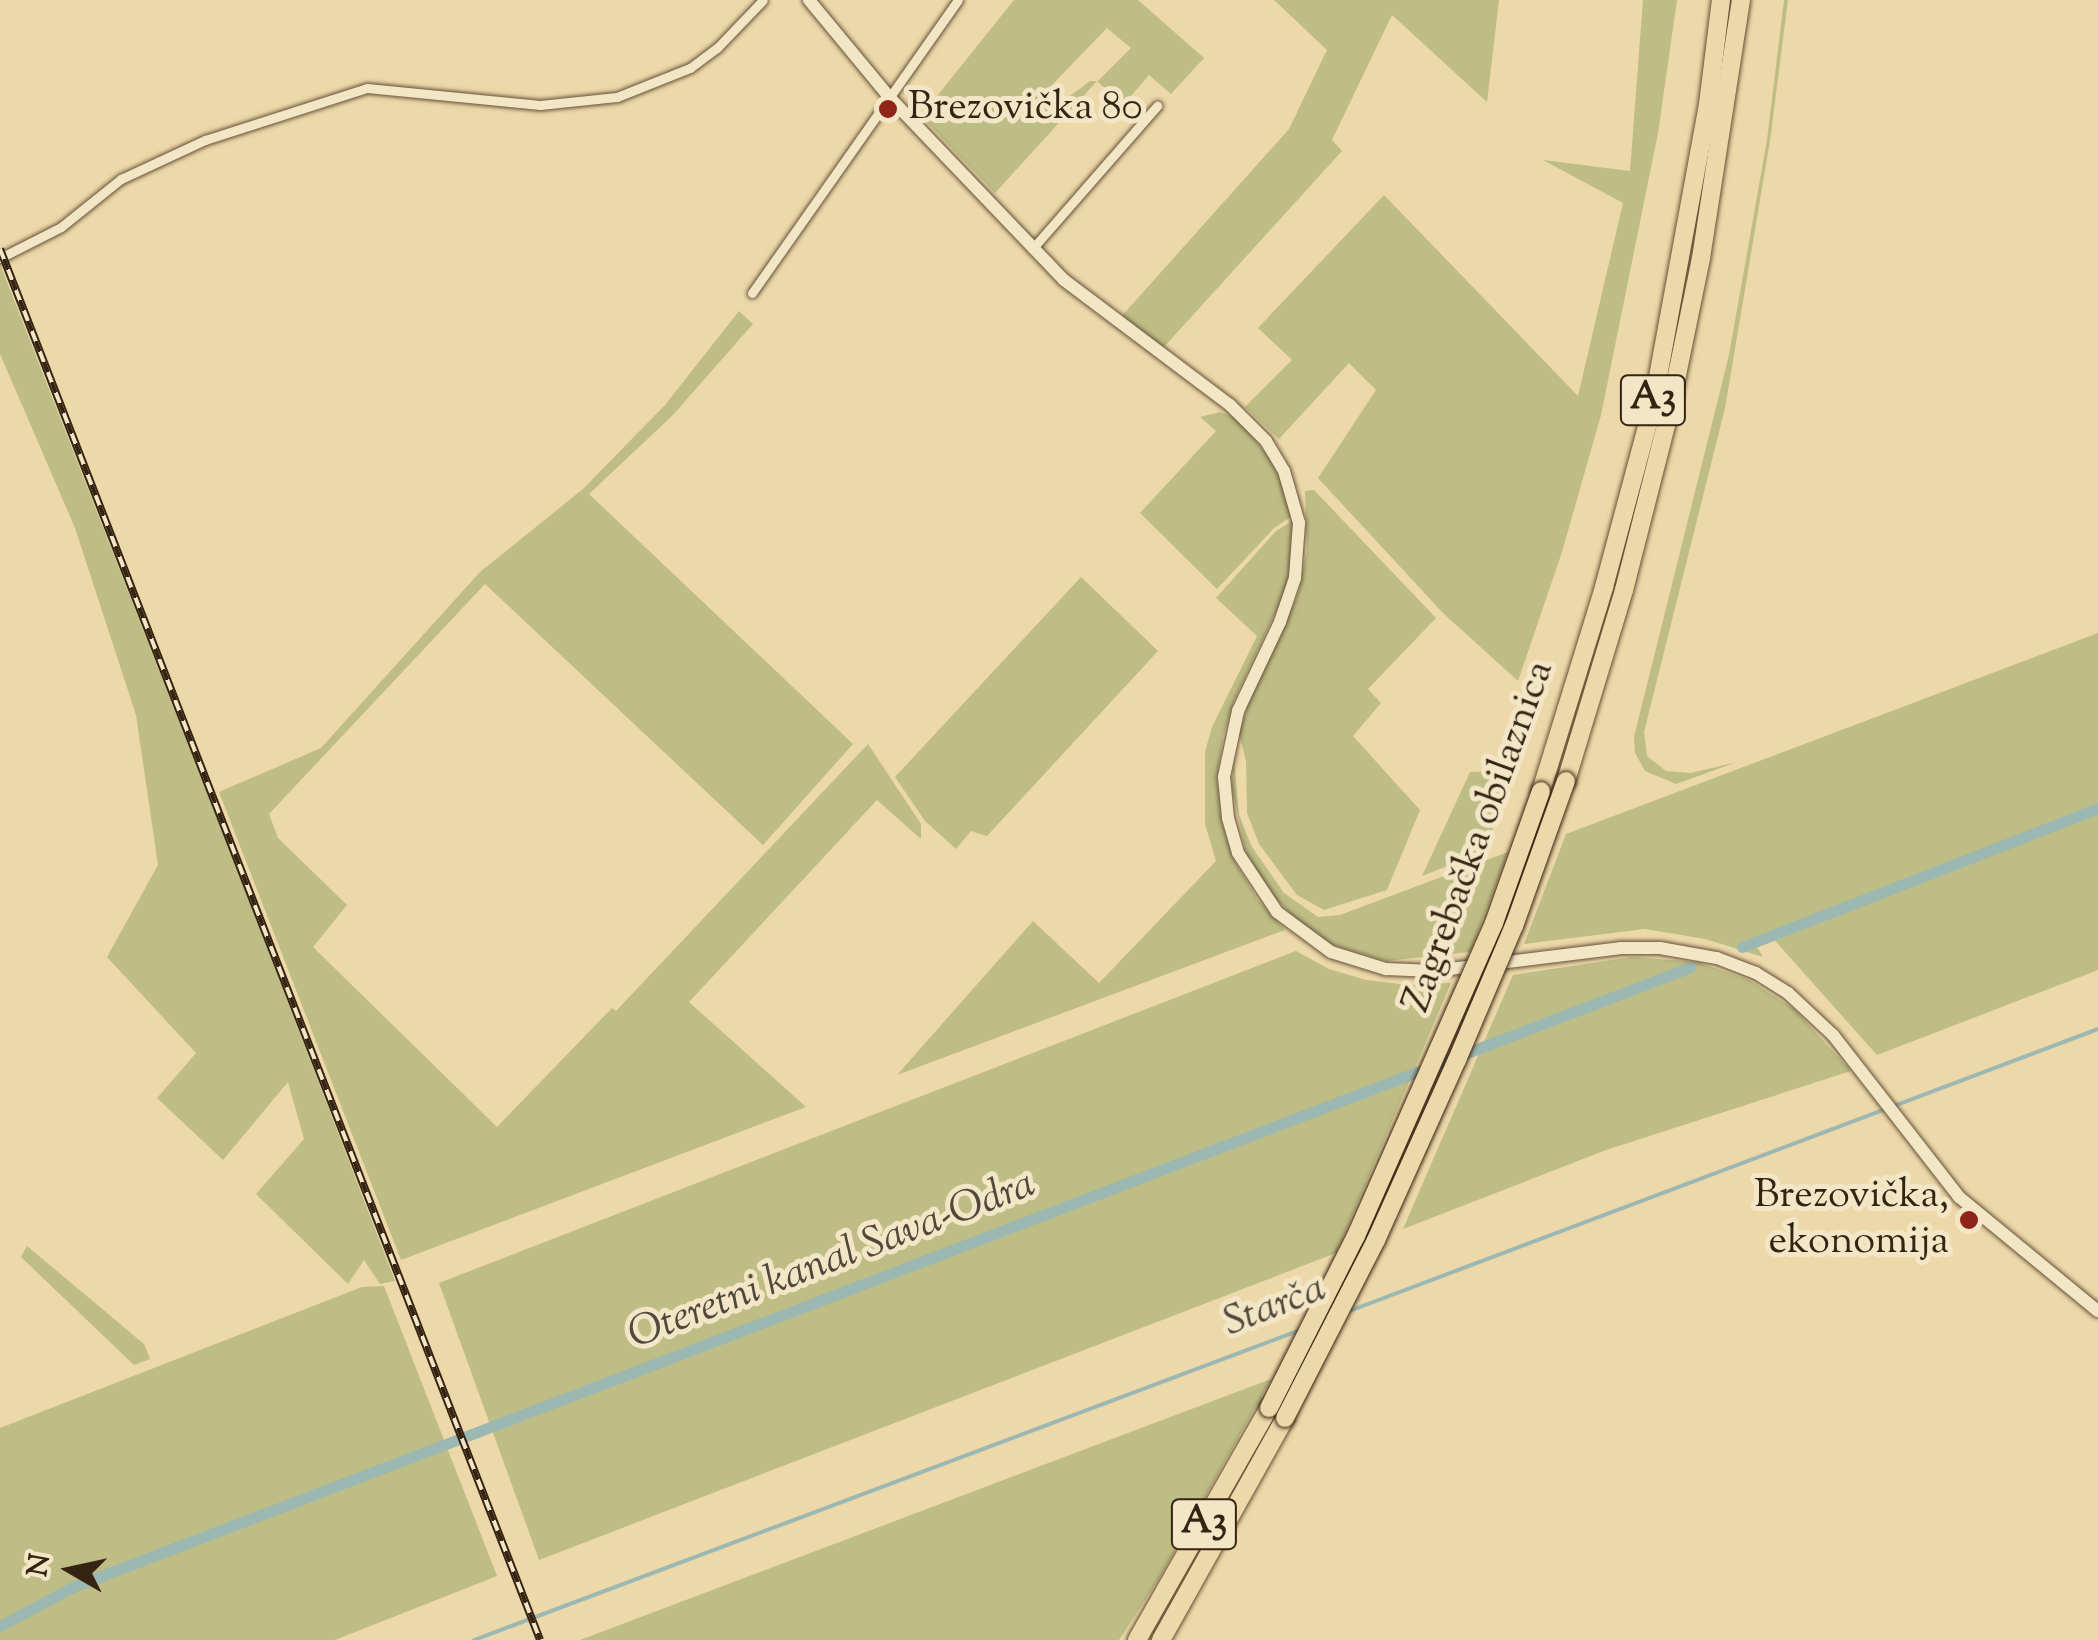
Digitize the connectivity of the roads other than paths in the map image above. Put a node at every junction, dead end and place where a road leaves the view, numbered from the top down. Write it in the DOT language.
graph roads {
  1 [pos="763,0"];
  2 [pos="809,0"];
  3 [pos="958,0"];
  4 [pos="1721,0"];
  5 [pos="1741,0"];
  6 [pos="890,98"];
  7 [pos="1157,106"];
  8 [pos="1033,248"];
  9 [pos="2,258"];
  10 [pos="752,293"];
  11 [pos="2098,1311"];
  12 [pos="1277,1413"];
  13 [pos="1137,1640"];
  14 [pos="1161,1640"];
  1 -- 9 [label="street"];
  2 -- 6 [label="main road"];
  3 -- 6 [label="street"];
  4 -- 12 [label="highway, Zagrebačka obilaznica / A3, bridge"];
  5 -- 12 [label="highway, Zagrebačka obilaznica / A3, bridge"];
  6 -- 8 [label="main road"];
  6 -- 10 [label="street"];
  7 -- 8 [label="street"];
  8 -- 11 [label="main road"];
  12 -- 13 [label="highway, Zagrebačka obilaznica / A3"];
  12 -- 14 [label="highway, Zagrebačka obilaznica / A3"];
}
